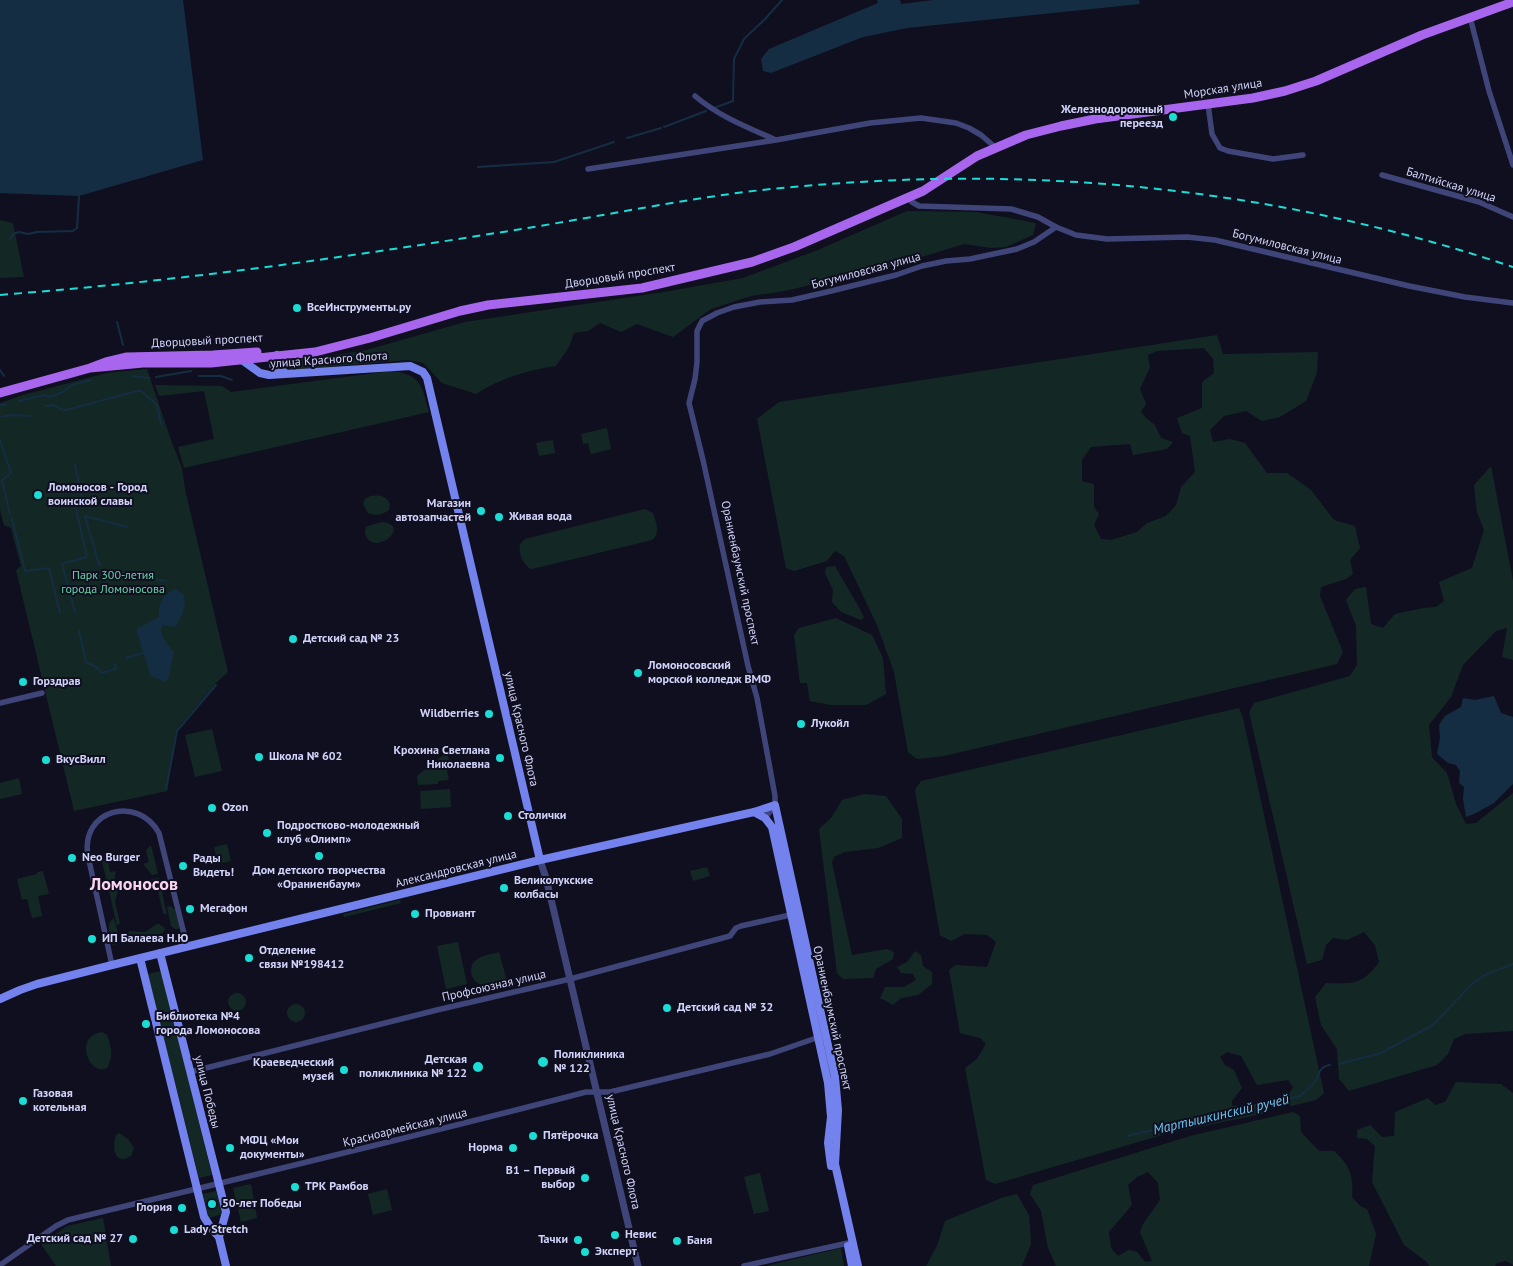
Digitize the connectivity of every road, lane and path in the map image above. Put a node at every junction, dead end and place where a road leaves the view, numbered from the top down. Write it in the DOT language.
graph roads {
  1 [pos="1513,2"];
  2 [pos="1470,17"];
  3 [pos="695,96"];
  4 [pos="1208,104"];
  5 [pos="776,140"];
  6 [pos="995,147"];
  7 [pos="1303,155"];
  8 [pos="1513,165"];
  9 [pos="588,169"];
  10 [pos="1382,175"];
  11 [pos="934,184"];
  12 [pos="908,198"];
  13 [pos="1513,217"];
  14 [pos="1056,227"];
  15 [pos="1513,303"];
  16 [pos="697,345"];
  17 [pos="327,348"];
  18 [pos="253,353"];
  19 [pos="277,355"];
  20 [pos="240,360"];
  21 [pos="296,374"];
  22 [pos="0,393"];
  23 [pos="42,693"];
  24 [pos="0,703"];
  25 [pos="775,805"];
  26 [pos="754,812"];
  27 [pos="765,818"];
  28 [pos="540,860"];
  29 [pos="795,913"];
  30 [pos="187,946"];
  31 [pos="160,953"];
  32 [pos="140,958"];
  33 [pos="112,964"];
  34 [pos="570,979"];
  35 [pos="0,1000"];
  36 [pos="822,1036"];
  37 [pos="190,1072"];
  38 [pos="597,1092"];
  39 [pos="218,1183"];
  40 [pos="197,1188"];
  41 [pos="226,1212"];
  42 [pos="204,1217"];
  43 [pos="219,1236"];
  44 [pos="848,1243"];
  45 [pos="0,1264"];
  46 [pos="226,1266"];
  47 [pos="638,1266"];
  48 [pos="744,1266"];
  49 [pos="852,1266"];
  50 [pos="858,1266"];
  1 -- 2 [label="main road, Морская улица"];
  2 -- 4 [label="main road, Морская улица"];
  2 -- 8 [label="street"];
  3 -- 5 [label="street"];
  4 -- 6 [label="main road, Морская улица"];
  4 -- 7 [label="street"];
  5 -- 6 [label="street"];
  5 -- 9 [label="street"];
  6 -- 11 [label="main road, Морская улица"];
  10 -- 13 [label="street, Балтийская улица"];
  11 -- 12 [label="main road, Дворцовый проспект"];
  12 -- 14 [label="street, Богумиловская улица"];
  12 -- 17 [label="main road, Дворцовый проспект"];
  14 -- 15 [label="street, Богумиловская улица"];
  14 -- 16 [label="street, Богумиловская улица"];
  16 -- 25 [label="street, Ораниенбаумский проспект"];
  17 -- 18 [label="main road, Дворцовый проспект"];
  17 -- 19 [label="main road, Дворцовый проспект"];
  18 -- 20 [label="main road, Дворцовый проспект"];
  18 -- 20 [label="main road, улица Красного Флота"];
  19 -- 20 [label="main road, Дворцовый проспект"];
  19 -- 21 [label="main road, Дворцовый проспект"];
  20 -- 21 [label="main road, улица Красного Флота"];
  20 -- 22 [label="main road, Дворцовый проспект"];
  21 -- 28 [label="main road, улица Красного Флота"];
  23 -- 24 [label="street"];
  25 -- 26 [label="main road, Александровская улица"];
  25 -- 27 [label="street"];
  25 -- 29 [label="main road, Ораниенбаумский проспект"];
  26 -- 27 [label="main road"];
  26 -- 28 [label="main road, Александровская улица"];
  27 -- 29 [label="main road, Ораниенбаумский проспект"];
  28 -- 30 [label="main road, Александровская улица"];
  28 -- 34 [label="street, улица Красного Флота"];
  29 -- 34 [label="street, Профсоюзная улица"];
  29 -- 36 [label="main road, Ораниенбаумский проспект"];
  30 -- 31 [label="main road, Александровская улица"];
  30 -- 33 [label="street"];
  31 -- 32 [label="main road, Александровская улица"];
  31 -- 37 [label="main road, улица Победы"];
  32 -- 33 [label="main road, Александровская улица"];
  32 -- 40 [label="main road"];
  33 -- 35 [label="main road, Александровская улица"];
  34 -- 37 [label="street, Профсоюзная улица"];
  34 -- 38 [label="street, улица Красного Флота"];
  36 -- 38 [label="street, Красноармейская улица"];
  36 -- 44 [label="main road, Ораниенбаумский проспект"];
  36 -- 50 [label="main road, Ораниенбаумский проспект"];
  37 -- 39 [label="main road, улица Победы"];
  38 -- 39 [label="street, Красноармейская улица"];
  38 -- 47 [label="street, улица Красного Флота"];
  39 -- 40 [label="street, Красноармейская улица"];
  39 -- 41 [label="main road, улица Победы"];
  40 -- 42 [label="main road"];
  40 -- 45 [label="street, Красноармейская улица"];
  41 -- 42 [label="main road"];
  41 -- 43 [label="main road"];
  42 -- 43 [label="main road"];
  43 -- 46 [label="main road"];
  44 -- 48 [label="street"];
  44 -- 49 [label="main road, Ораниенбаумский проспект"];
}
